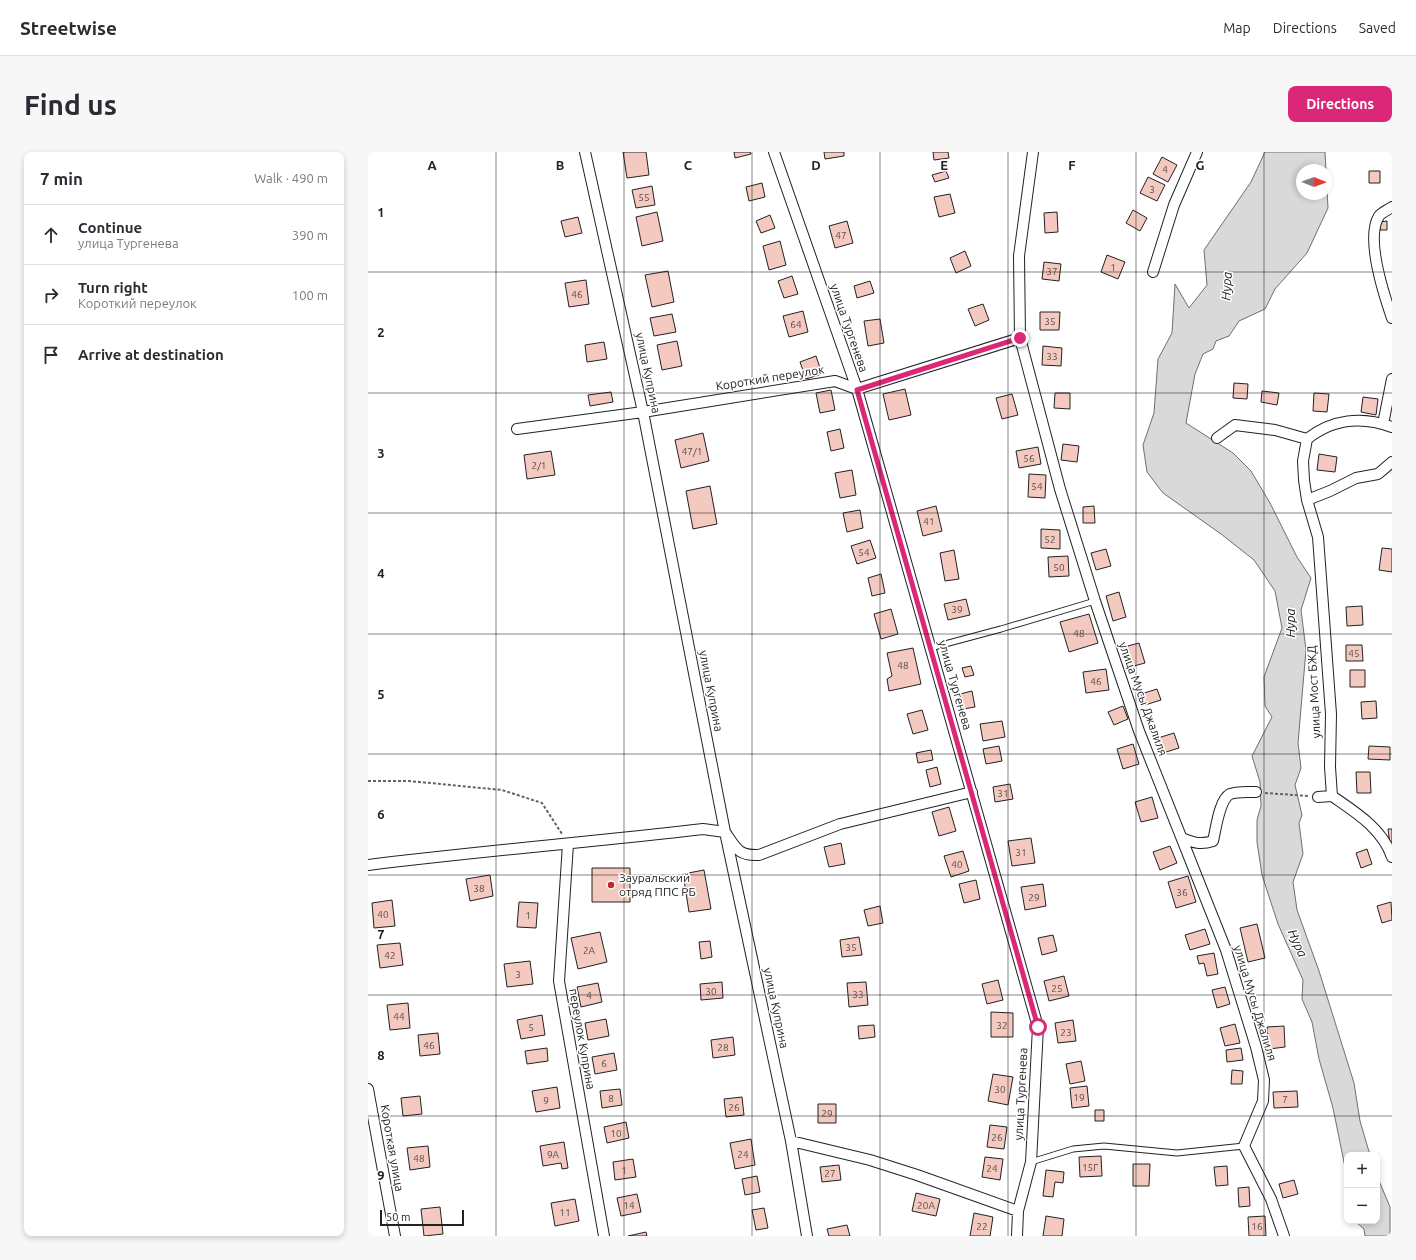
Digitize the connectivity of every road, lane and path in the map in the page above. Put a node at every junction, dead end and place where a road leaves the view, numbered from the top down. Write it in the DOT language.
graph roads {
  1 [pos="585,152"];
  2 [pos="774,152"];
  3 [pos="1033,152"];
  4 [pos="1197,152"];
  5 [pos="1392,207"];
  6 [pos="1153,272"];
  7 [pos="1392,318"];
  8 [pos="1020,338"];
  9 [pos="1392,379"];
  10 [pos="857,390"];
  11 [pos="643,412"];
  12 [pos="1387,426"];
  13 [pos="517,429"];
  14 [pos="1217,438"];
  15 [pos="1307,439"];
  16 [pos="1392,462"];
  17 [pos="1307,500"];
  18 [pos="1095,601"];
  19 [pos="930,648"];
  20 [pos="368,781"];
  21 [pos="972,792"];
  22 [pos="1256,792"];
  23 [pos="1332,796"];
  24 [pos="1318,797"];
  25 [pos="725,832"];
  26 [pos="1182,838"];
  27 [pos="568,844"];
  28 [pos="1392,857"];
  29 [pos="368,865"];
  30 [pos="368,1089"];
  31 [pos="792,1141"];
  32 [pos="1244,1146"];
  33 [pos="1031,1162"];
  34 [pos="1018,1211"];
  35 [pos="394,1236"];
  36 [pos="604,1236"];
  37 [pos="806,1236"];
  38 [pos="1017,1236"];
  39 [pos="1284,1236"];
  1 -- 11 [label="street, улица Куприна"];
  2 -- 10 [label="street, улица Тургенева"];
  3 -- 8 [label="street, улица Мусы Джалиля"];
  4 -- 6 [label="street"];
  5 -- 7 [label="street"];
  8 -- 10 [label="street"];
  8 -- 18 [label="street, улица Мусы Джалиля"];
  9 -- 12 [label="street"];
  10 -- 11 [label="street, Короткий переулок"];
  10 -- 19 [label="street, улица Тургенева"];
  11 -- 13 [label="street, Короткий переулок"];
  11 -- 25 [label="street, улица Куприна"];
  12 -- 15 [label="street"];
  14 -- 15 [label="street"];
  15 -- 17 [label="street, улица Мост БЖД"];
  16 -- 17 [label="street"];
  17 -- 23 [label="street, улица Мост БЖД"];
  18 -- 19 [label="lane"];
  18 -- 26 [label="street, улица Мусы Джалиля"];
  19 -- 21 [label="street, улица Тургенева"];
  20 -- 27 [label="path"];
  21 -- 25 [label="street"];
  21 -- 33 [label="street, улица Тургенева"];
  22 -- 24 [label="path"];
  22 -- 26 [label="street"];
  23 -- 24 [label="street"];
  23 -- 28 [label="street"];
  25 -- 27 [label="street"];
  25 -- 31 [label="street, улица Куприна"];
  26 -- 32 [label="street, улица Мусы Джалиля"];
  27 -- 29 [label="street"];
  27 -- 36 [label="street, переулок Куприна"];
  30 -- 35 [label="street, Короткая улица"];
  31 -- 34 [label="street"];
  31 -- 37 [label="street, улица Куприна"];
  32 -- 33 [label="lane"];
  32 -- 39 [label="street"];
  33 -- 34 [label="street, улица Тургенева"];
  34 -- 38 [label="street, улица Тургенева"];
}
